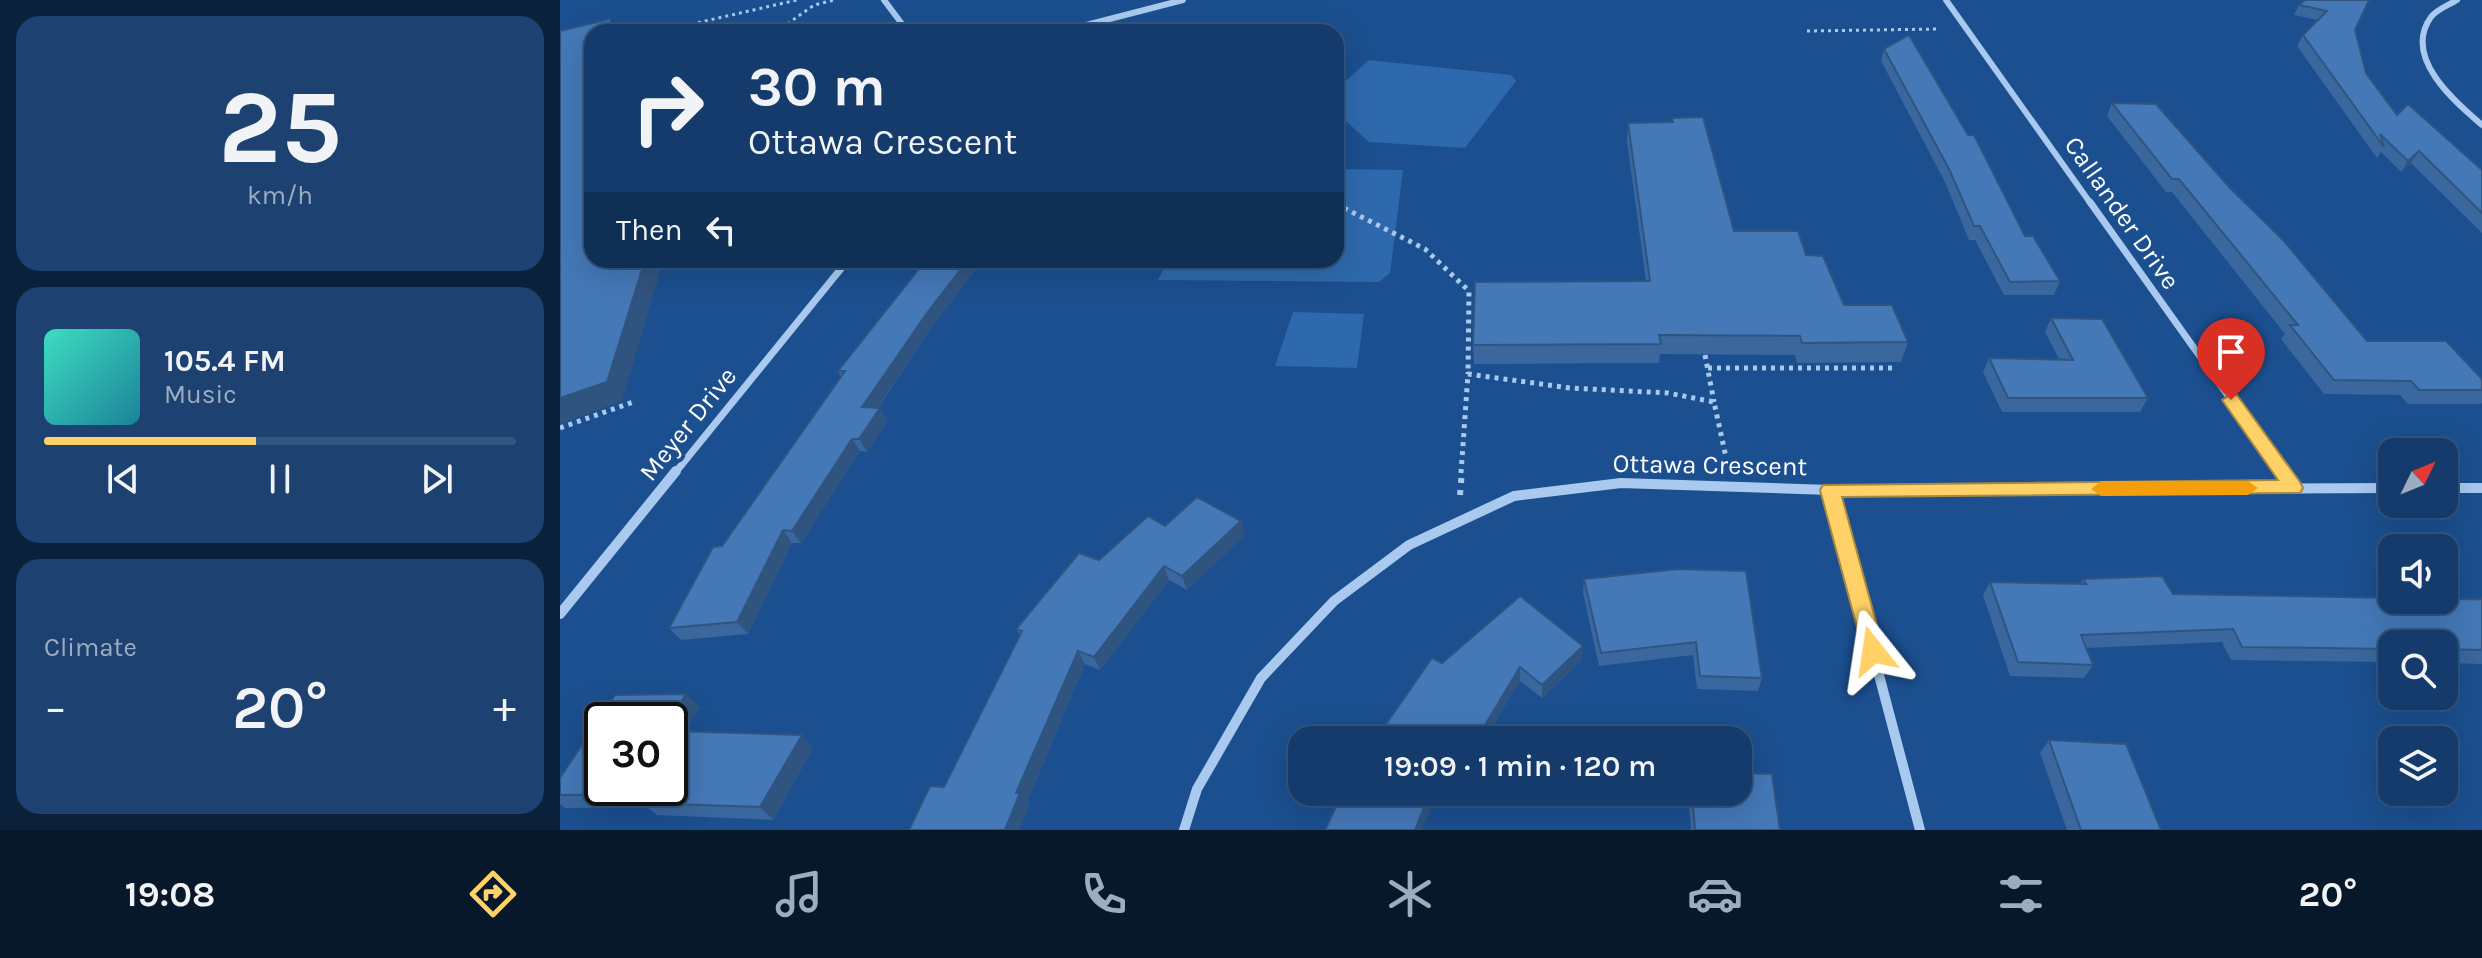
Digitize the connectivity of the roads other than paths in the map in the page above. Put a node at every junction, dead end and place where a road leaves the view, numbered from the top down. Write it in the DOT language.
graph roads {
  1 [pos="884,0"];
  2 [pos="1183,0"];
  3 [pos="1946,0"];
  4 [pos="2457,0"];
  5 [pos="902,24"];
  6 [pos="1090,24"];
  7 [pos="2482,125"];
  8 [pos="841,268"];
  9 [pos="2294,488"];
  10 [pos="2378,488"];
  11 [pos="2458,488"];
  12 [pos="2482,488"];
  13 [pos="1830,490"];
  14 [pos="560,614"];
  15 [pos="1184,830"];
  16 [pos="1920,830"];
  1 -- 5 [label="street"];
  2 -- 6 [label="street"];
  3 -- 9 [label="street, Callander Drive"];
  4 -- 7 [label="street"];
  8 -- 14 [label="street, Meyer Drive"];
  9 -- 10 [label="street, Ottawa Crescent"];
  9 -- 13 [label="street, Ottawa Crescent"];
  11 -- 12 [label="street"];
  13 -- 15 [label="street, Ottawa Crescent"];
  13 -- 16 [label="street"];
}
